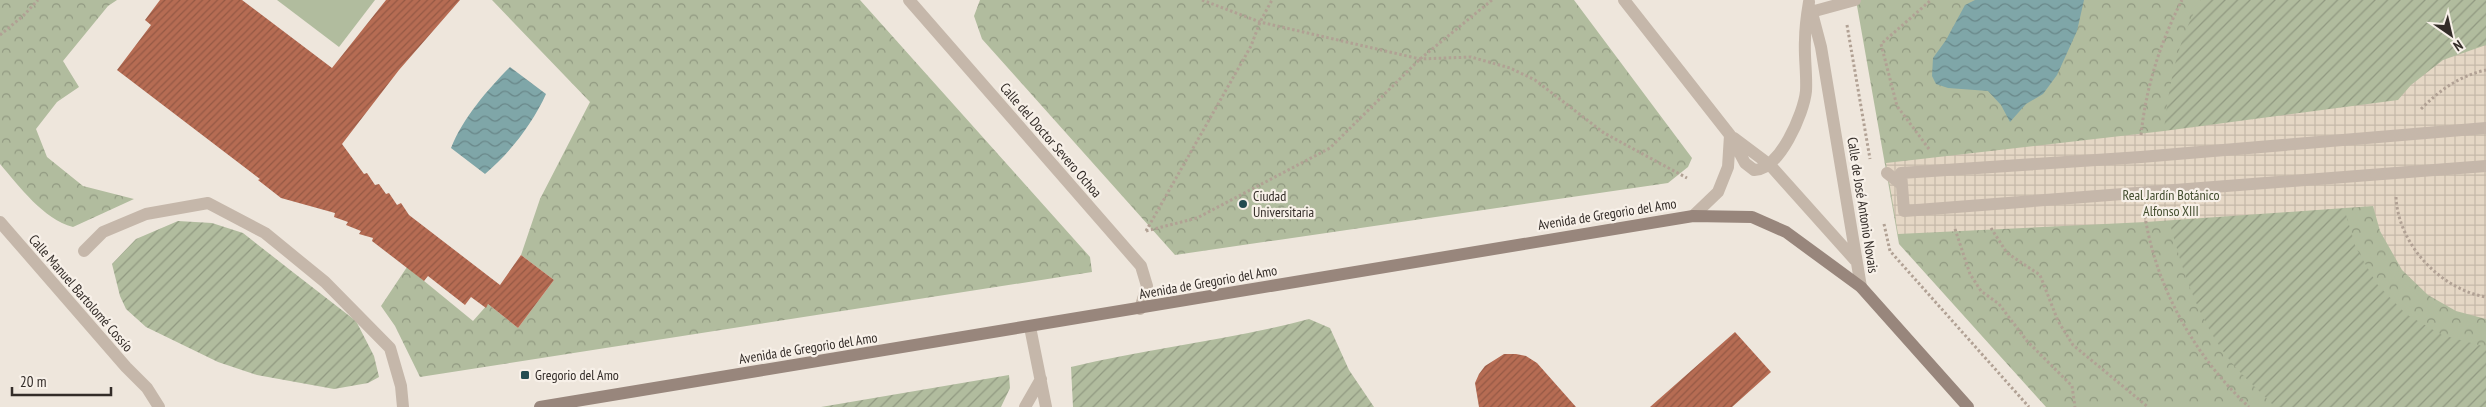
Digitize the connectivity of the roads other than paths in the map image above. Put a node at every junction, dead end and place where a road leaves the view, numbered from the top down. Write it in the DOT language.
graph roads {
  1 [pos="1624,0"];
  2 [pos="915,2"];
  3 [pos="1849,2"];
  4 [pos="1810,5"];
  5 [pos="2486,128"];
  6 [pos="1730,135"];
  7 [pos="1770,165"];
  8 [pos="2486,166"];
  9 [pos="1887,173"];
  10 [pos="1901,184"];
  11 [pos="1693,216"];
  12 [pos="0,222"];
  13 [pos="84,250"];
  14 [pos="1855,260"];
  15 [pos="1861,287"];
  16 [pos="1140,309"];
  17 [pos="1030,327"];
  18 [pos="1041,379"];
  19 [pos="159,407"];
  20 [pos="404,407"];
  21 [pos="540,407"];
  22 [pos="1025,407"];
  23 [pos="1046,407"];
  24 [pos="1968,407"];
  1 -- 6 [label="street"];
  2 -- 16 [label="street, Calle del Doctor Severo Ochoa"];
  3 -- 4 [label="street"];
  4 -- 7 [label="street"];
  4 -- 14 [label="street, Calle de José Antonio Novais"];
  5 -- 10 [label="street"];
  6 -- 7 [label="street"];
  6 -- 11 [label="street"];
  7 -- 14 [label="street"];
  8 -- 10 [label="street"];
  9 -- 10 [label="street"];
  11 -- 15 [label="street, Avenida de Gregorio del Amo"];
  11 -- 16 [label="street, Avenida de Gregorio del Amo"];
  12 -- 19 [label="street, Calle Manuel Bartolomé Cossío"];
  13 -- 20 [label="street"];
  14 -- 15 [label="street, Calle de José Antonio Novais"];
  15 -- 24 [label="street, Calle de José Antonio Novais"];
  16 -- 17 [label="street, Avenida de Gregorio del Amo"];
  17 -- 18 [label="street"];
  17 -- 21 [label="street, Avenida de Gregorio del Amo"];
  18 -- 22 [label="street"];
  18 -- 23 [label="street"];
}
